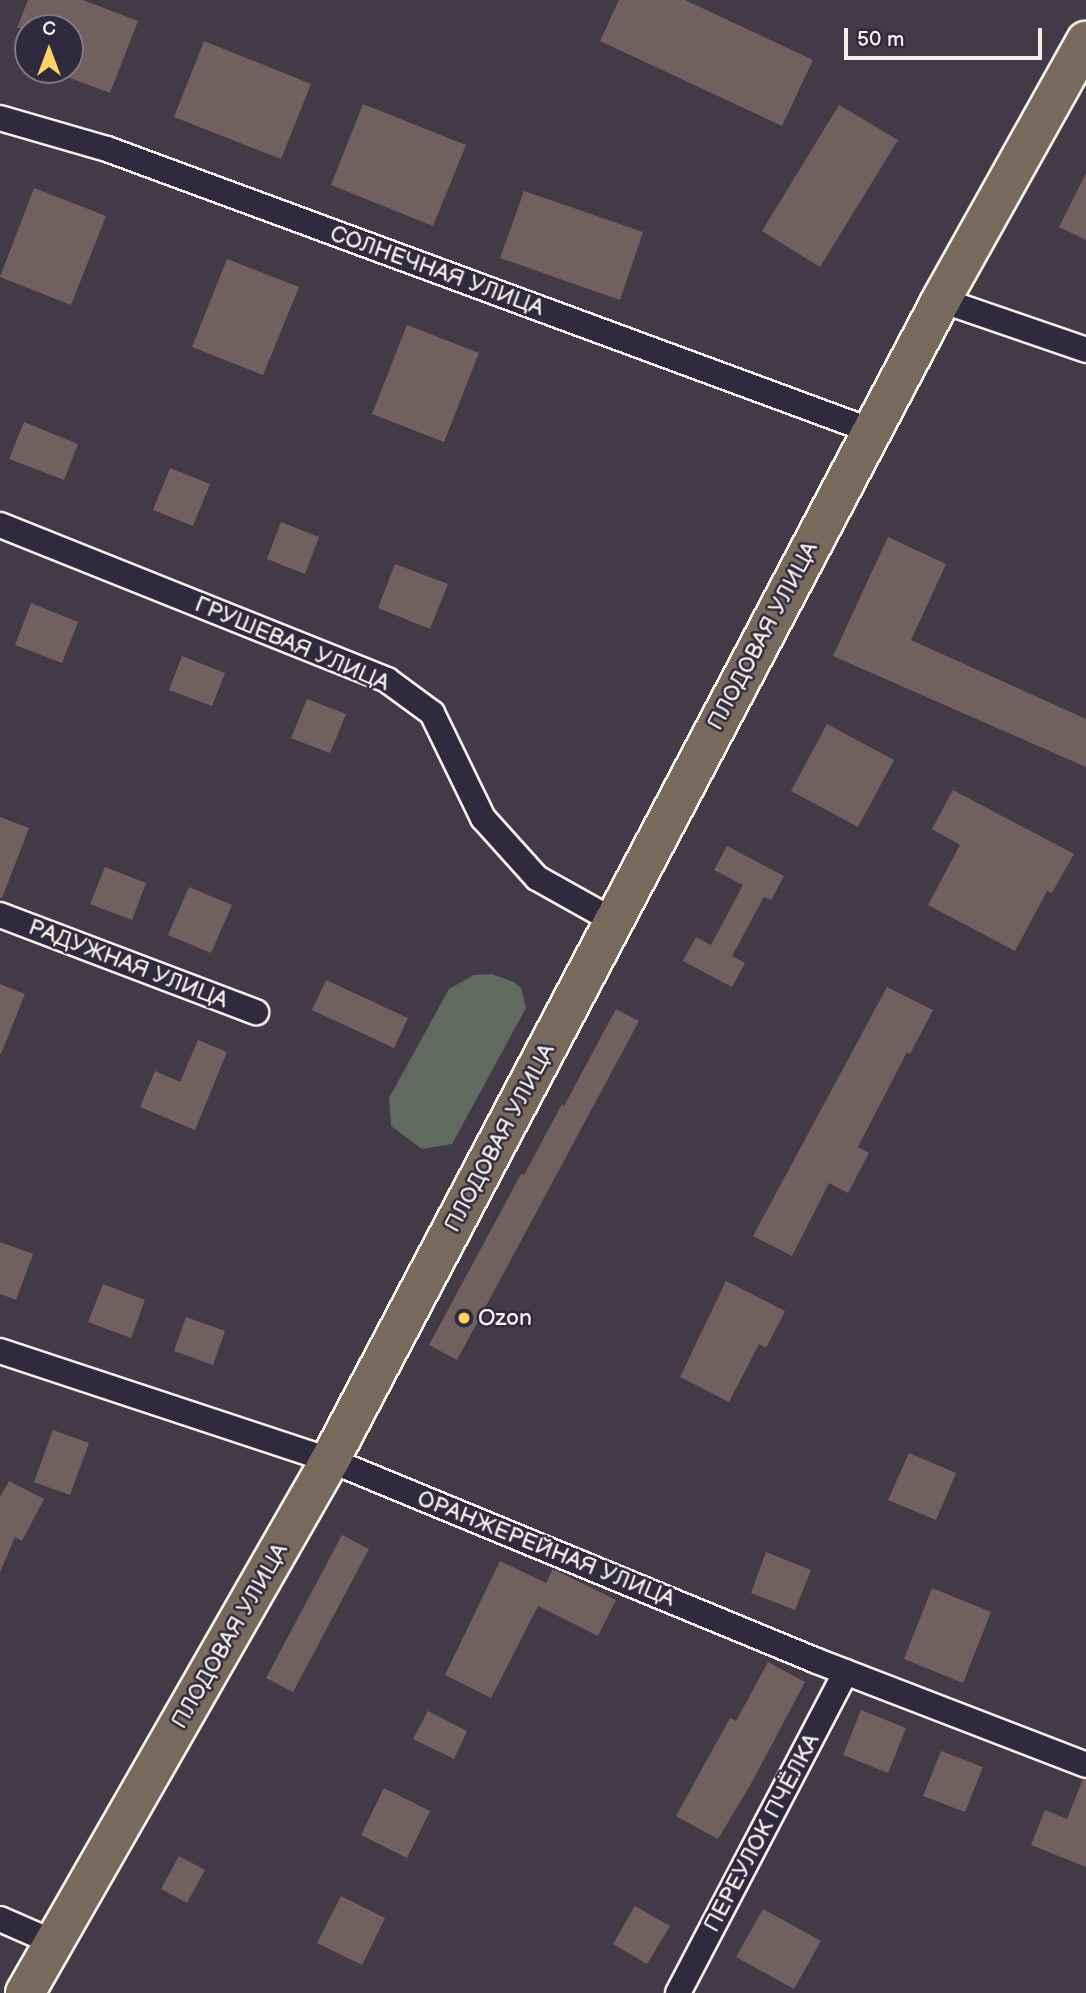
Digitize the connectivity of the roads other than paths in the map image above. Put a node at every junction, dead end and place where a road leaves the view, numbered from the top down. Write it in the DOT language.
graph roads {
  1 [pos="1086,41"];
  2 [pos="0,118"];
  3 [pos="941,300"];
  4 [pos="1086,350"];
  5 [pos="872,431"];
  6 [pos="0,525"];
  7 [pos="0,915"];
  8 [pos="612,920"];
  9 [pos="256,1012"];
  10 [pos="0,1351"];
  11 [pos="330,1460"];
  12 [pos="846,1672"];
  13 [pos="1086,1765"];
  14 [pos="0,1919"];
  15 [pos="40,1967"];
  16 [pos="678,1993"];
  1 -- 3 [label="main road, ПЛОДОВАЯ УЛИЦА"];
  2 -- 5 [label="street, СОЛНЕЧНАЯ УЛИЦА"];
  3 -- 4 [label="street"];
  3 -- 5 [label="main road, ПЛОДОВАЯ УЛИЦА"];
  5 -- 8 [label="main road, ПЛОДОВАЯ УЛИЦА"];
  6 -- 8 [label="street, ГРУШЕВАЯ УЛИЦА"];
  7 -- 9 [label="street, РАДУЖНАЯ УЛИЦА"];
  8 -- 11 [label="main road, ПЛОДОВАЯ УЛИЦА"];
  10 -- 11 [label="street, ОРАНЖЕРЕЙНАЯ УЛИЦА"];
  11 -- 12 [label="street, ОРАНЖЕРЕЙНАЯ УЛИЦА"];
  11 -- 15 [label="main road, ПЛОДОВАЯ УЛИЦА"];
  12 -- 13 [label="street, ОРАНЖЕРЕЙНАЯ УЛИЦА"];
  12 -- 16 [label="street, ПЕРЕУЛОК ПЧЁЛКА"];
  14 -- 15 [label="street"];
}
